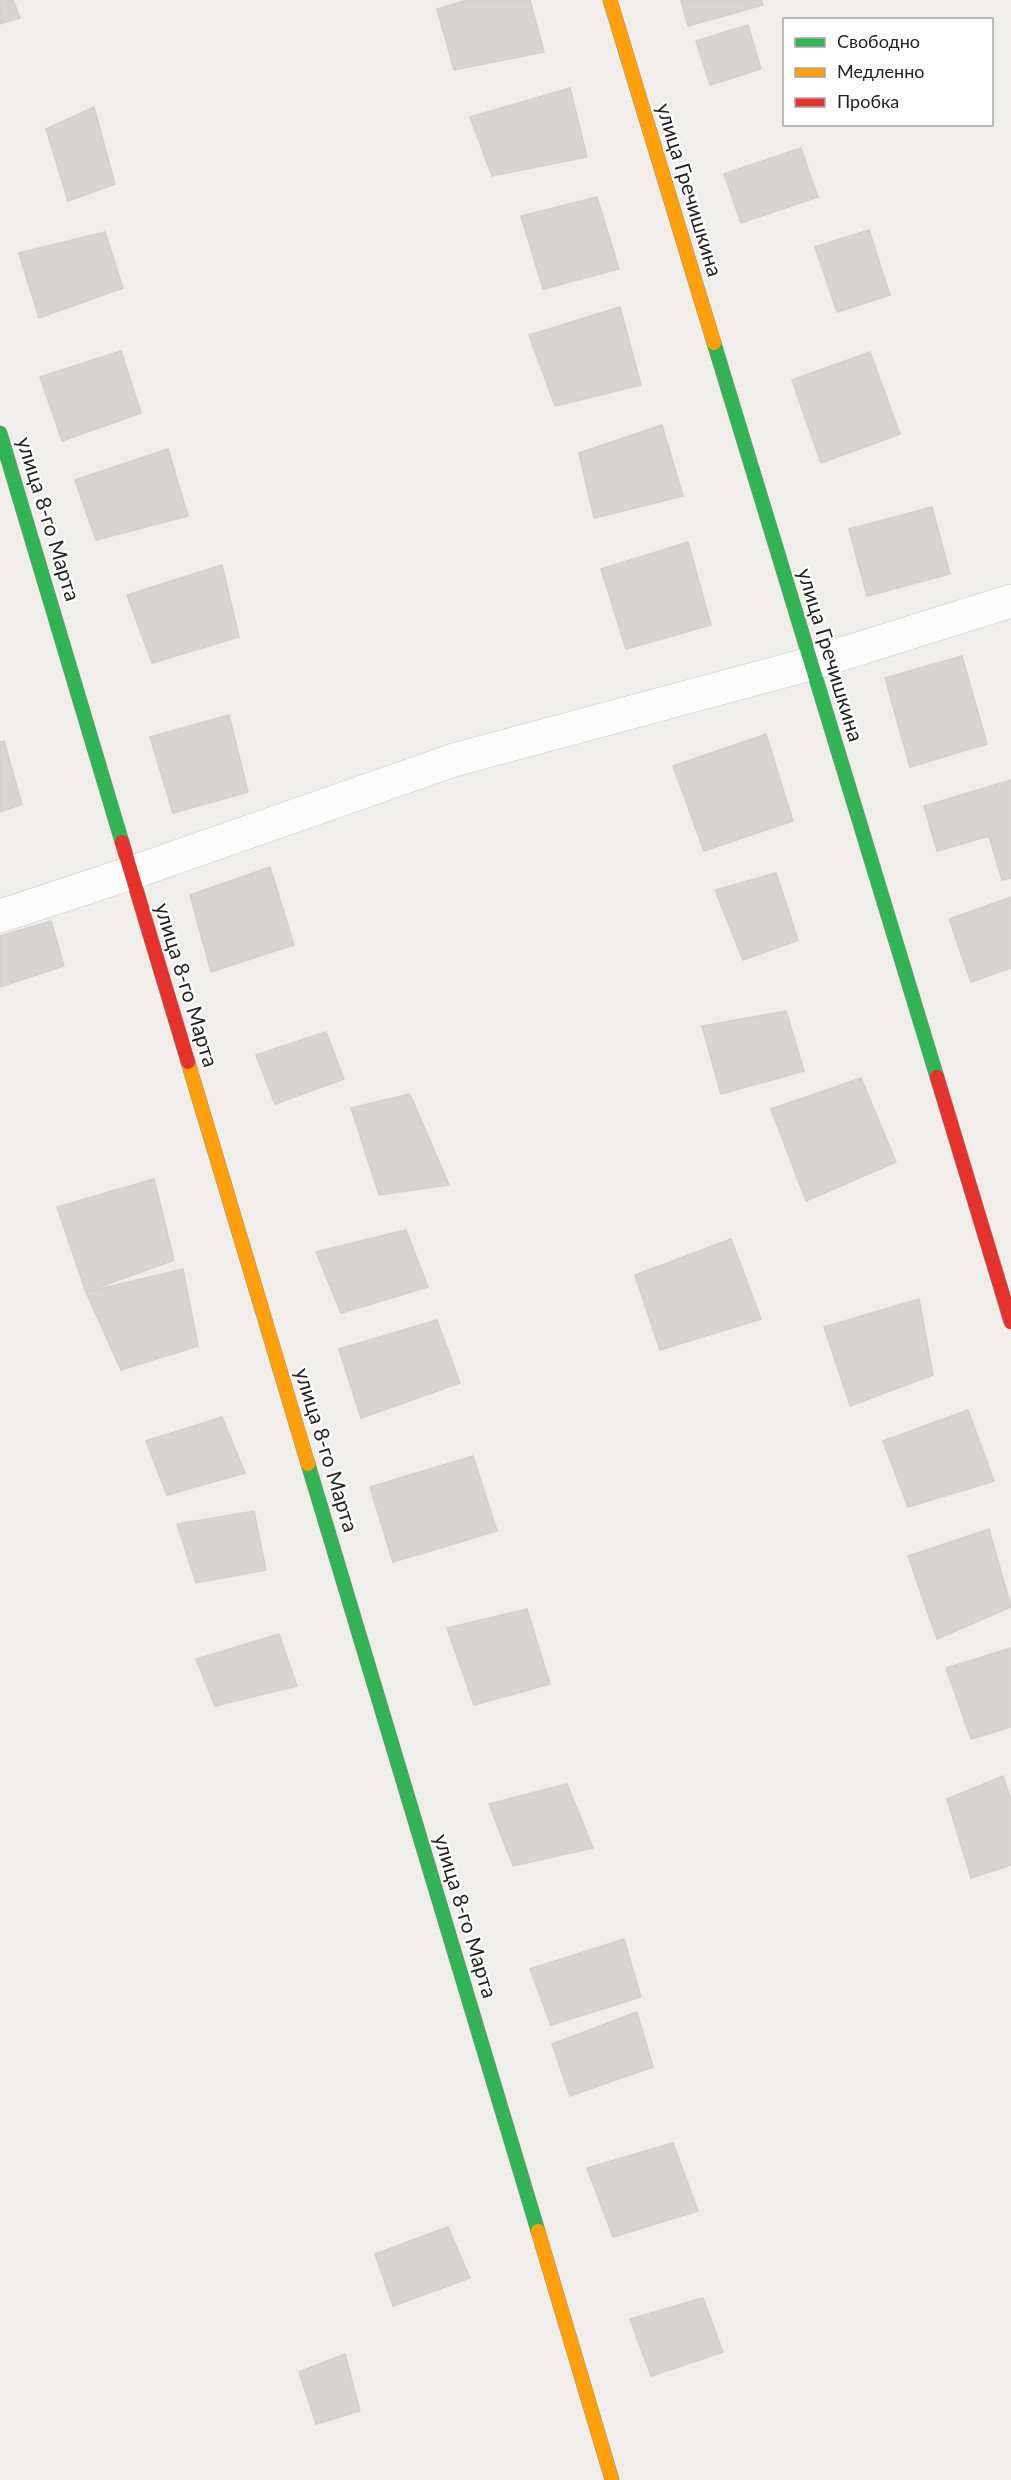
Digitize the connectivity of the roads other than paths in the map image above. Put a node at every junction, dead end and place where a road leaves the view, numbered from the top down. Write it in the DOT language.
graph roads {
  1 [pos="610,0"];
  2 [pos="0,433"];
  3 [pos="1011,601"];
  4 [pos="810,664"];
  5 [pos="131,873"];
  6 [pos="0,916"];
  7 [pos="1011,1322"];
  8 [pos="612,2480"];
  1 -- 4 [label="street, улица Гречишкина"];
  2 -- 5 [label="street, улица 8-го Марта"];
  3 -- 4 [label="street"];
  4 -- 5 [label="street"];
  4 -- 7 [label="street, улица Гречишкина"];
  5 -- 6 [label="street"];
  5 -- 8 [label="street, улица 8-го Марта"];
}
